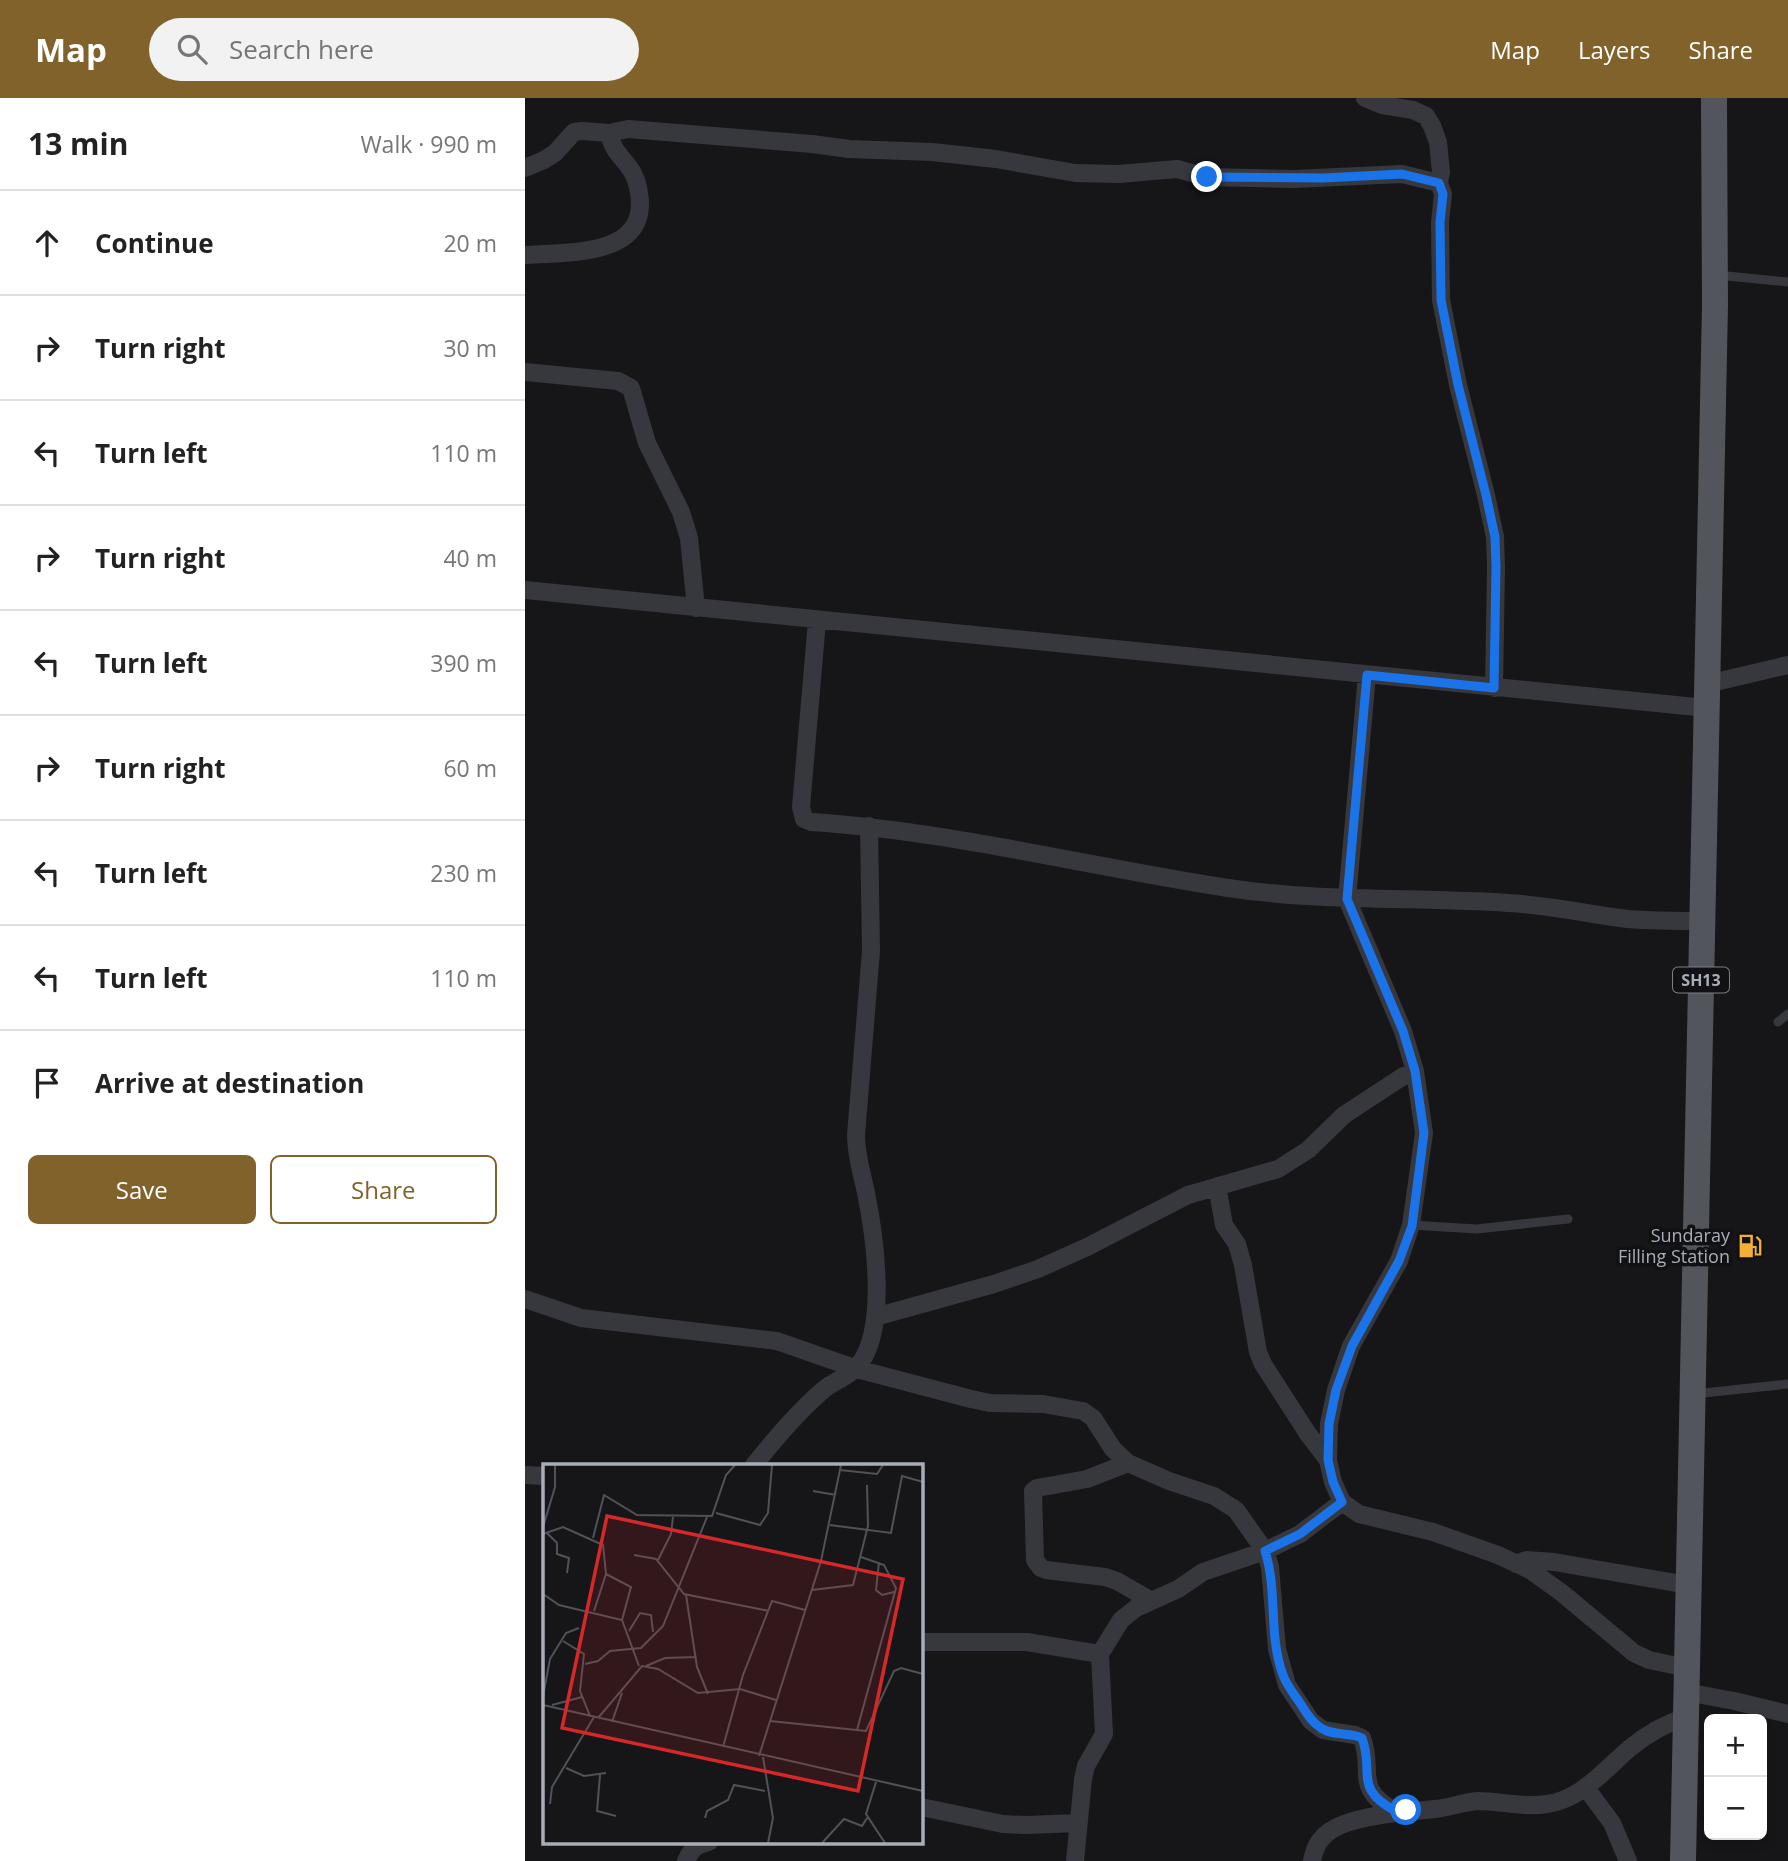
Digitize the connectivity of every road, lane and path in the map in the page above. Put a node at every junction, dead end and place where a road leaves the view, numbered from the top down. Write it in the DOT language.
graph roads {
  1 [pos="1365,98"];
  2 [pos="1714,98"];
  3 [pos="609,133"];
  4 [pos="525,168"];
  5 [pos="1439,183"];
  6 [pos="525,255"];
  7 [pos="1715,274"];
  8 [pos="1788,282"];
  9 [pos="525,372"];
  10 [pos="525,590"];
  11 [pos="696,608"];
  12 [pos="817,621"];
  13 [pos="1788,665"];
  14 [pos="1367,675"];
  15 [pos="1494,688"];
  16 [pos="1707,696"];
  17 [pos="869,826"];
  18 [pos="1347,899"];
  19 [pos="1702,921"];
  20 [pos="1788,1014"];
  21 [pos="1777,1022"];
  22 [pos="1415,1071"];
  23 [pos="1217,1186"];
  24 [pos="1568,1219"];
  25 [pos="1412,1226"];
  26 [pos="525,1299"];
  27 [pos="875,1317"];
  28 [pos="856,1368"];
  29 [pos="1788,1384"];
  30 [pos="1692,1394"];
  31 [pos="1328,1460"];
  32 [pos="1128,1463"];
  33 [pos="755,1464"];
  34 [pos="525,1475"];
  35 [pos="543,1476"];
  36 [pos="1342,1502"];
  37 [pos="1265,1551"];
  38 [pos="1516,1564"];
  39 [pos="1688,1585"];
  40 [pos="1150,1600"];
  41 [pos="922,1642"];
  42 [pos="1100,1654"];
  43 [pos="1686,1692"];
  44 [pos="1788,1714"];
  45 [pos="1586,1788"];
  46 [pos="922,1807"];
  47 [pos="1397,1812"];
  48 [pos="1078,1824"];
  49 [pos="704,1843"];
  50 [pos="686,1861"];
  51 [pos="1075,1861"];
  52 [pos="1312,1861"];
  53 [pos="1628,1861"];
  54 [pos="1683,1861"];
  1 -- 5 [label="street"];
  2 -- 7 [label="main road, SH13"];
  3 -- 4 [label="street"];
  3 -- 5 [label="street"];
  3 -- 6 [label="street"];
  5 -- 15 [label="street"];
  7 -- 8 [label="lane"];
  7 -- 16 [label="main road, SH13"];
  9 -- 11 [label="street"];
  10 -- 11 [label="street"];
  11 -- 12 [label="street"];
  12 -- 14 [label="street"];
  12 -- 17 [label="street"];
  13 -- 16 [label="street"];
  14 -- 15 [label="street"];
  14 -- 18 [label="street"];
  15 -- 16 [label="street"];
  16 -- 19 [label="main road, SH13"];
  17 -- 18 [label="street"];
  17 -- 27 [label="street"];
  18 -- 19 [label="street"];
  18 -- 22 [label="street"];
  19 -- 30 [label="main road, SH13"];
  20 -- 21 [label="lane"];
  22 -- 23 [label="street"];
  22 -- 25 [label="street"];
  23 -- 27 [label="street"];
  23 -- 31 [label="street"];
  24 -- 25 [label="lane"];
  25 -- 31 [label="street"];
  26 -- 28 [label="street"];
  27 -- 28 [label="street"];
  28 -- 32 [label="street"];
  28 -- 33 [label="street"];
  29 -- 30 [label="lane"];
  30 -- 39 [label="main road, SH13"];
  31 -- 36 [label="street"];
  32 -- 37 [label="street"];
  32 -- 40 [label="street"];
  34 -- 35 [label="street"];
  36 -- 37 [label="street"];
  36 -- 38 [label="street"];
  37 -- 40 [label="street"];
  37 -- 47 [label="street"];
  38 -- 39 [label="street"];
  38 -- 43 [label="street"];
  39 -- 43 [label="main road, SH13"];
  40 -- 42 [label="street"];
  41 -- 42 [label="street"];
  42 -- 48 [label="street"];
  43 -- 44 [label="street"];
  43 -- 45 [label="street"];
  43 -- 54 [label="main road, SH13"];
  45 -- 47 [label="street"];
  45 -- 53 [label="street"];
  46 -- 48 [label="street"];
  47 -- 52 [label="street"];
  48 -- 51 [label="street"];
  49 -- 50 [label="street"];
}
